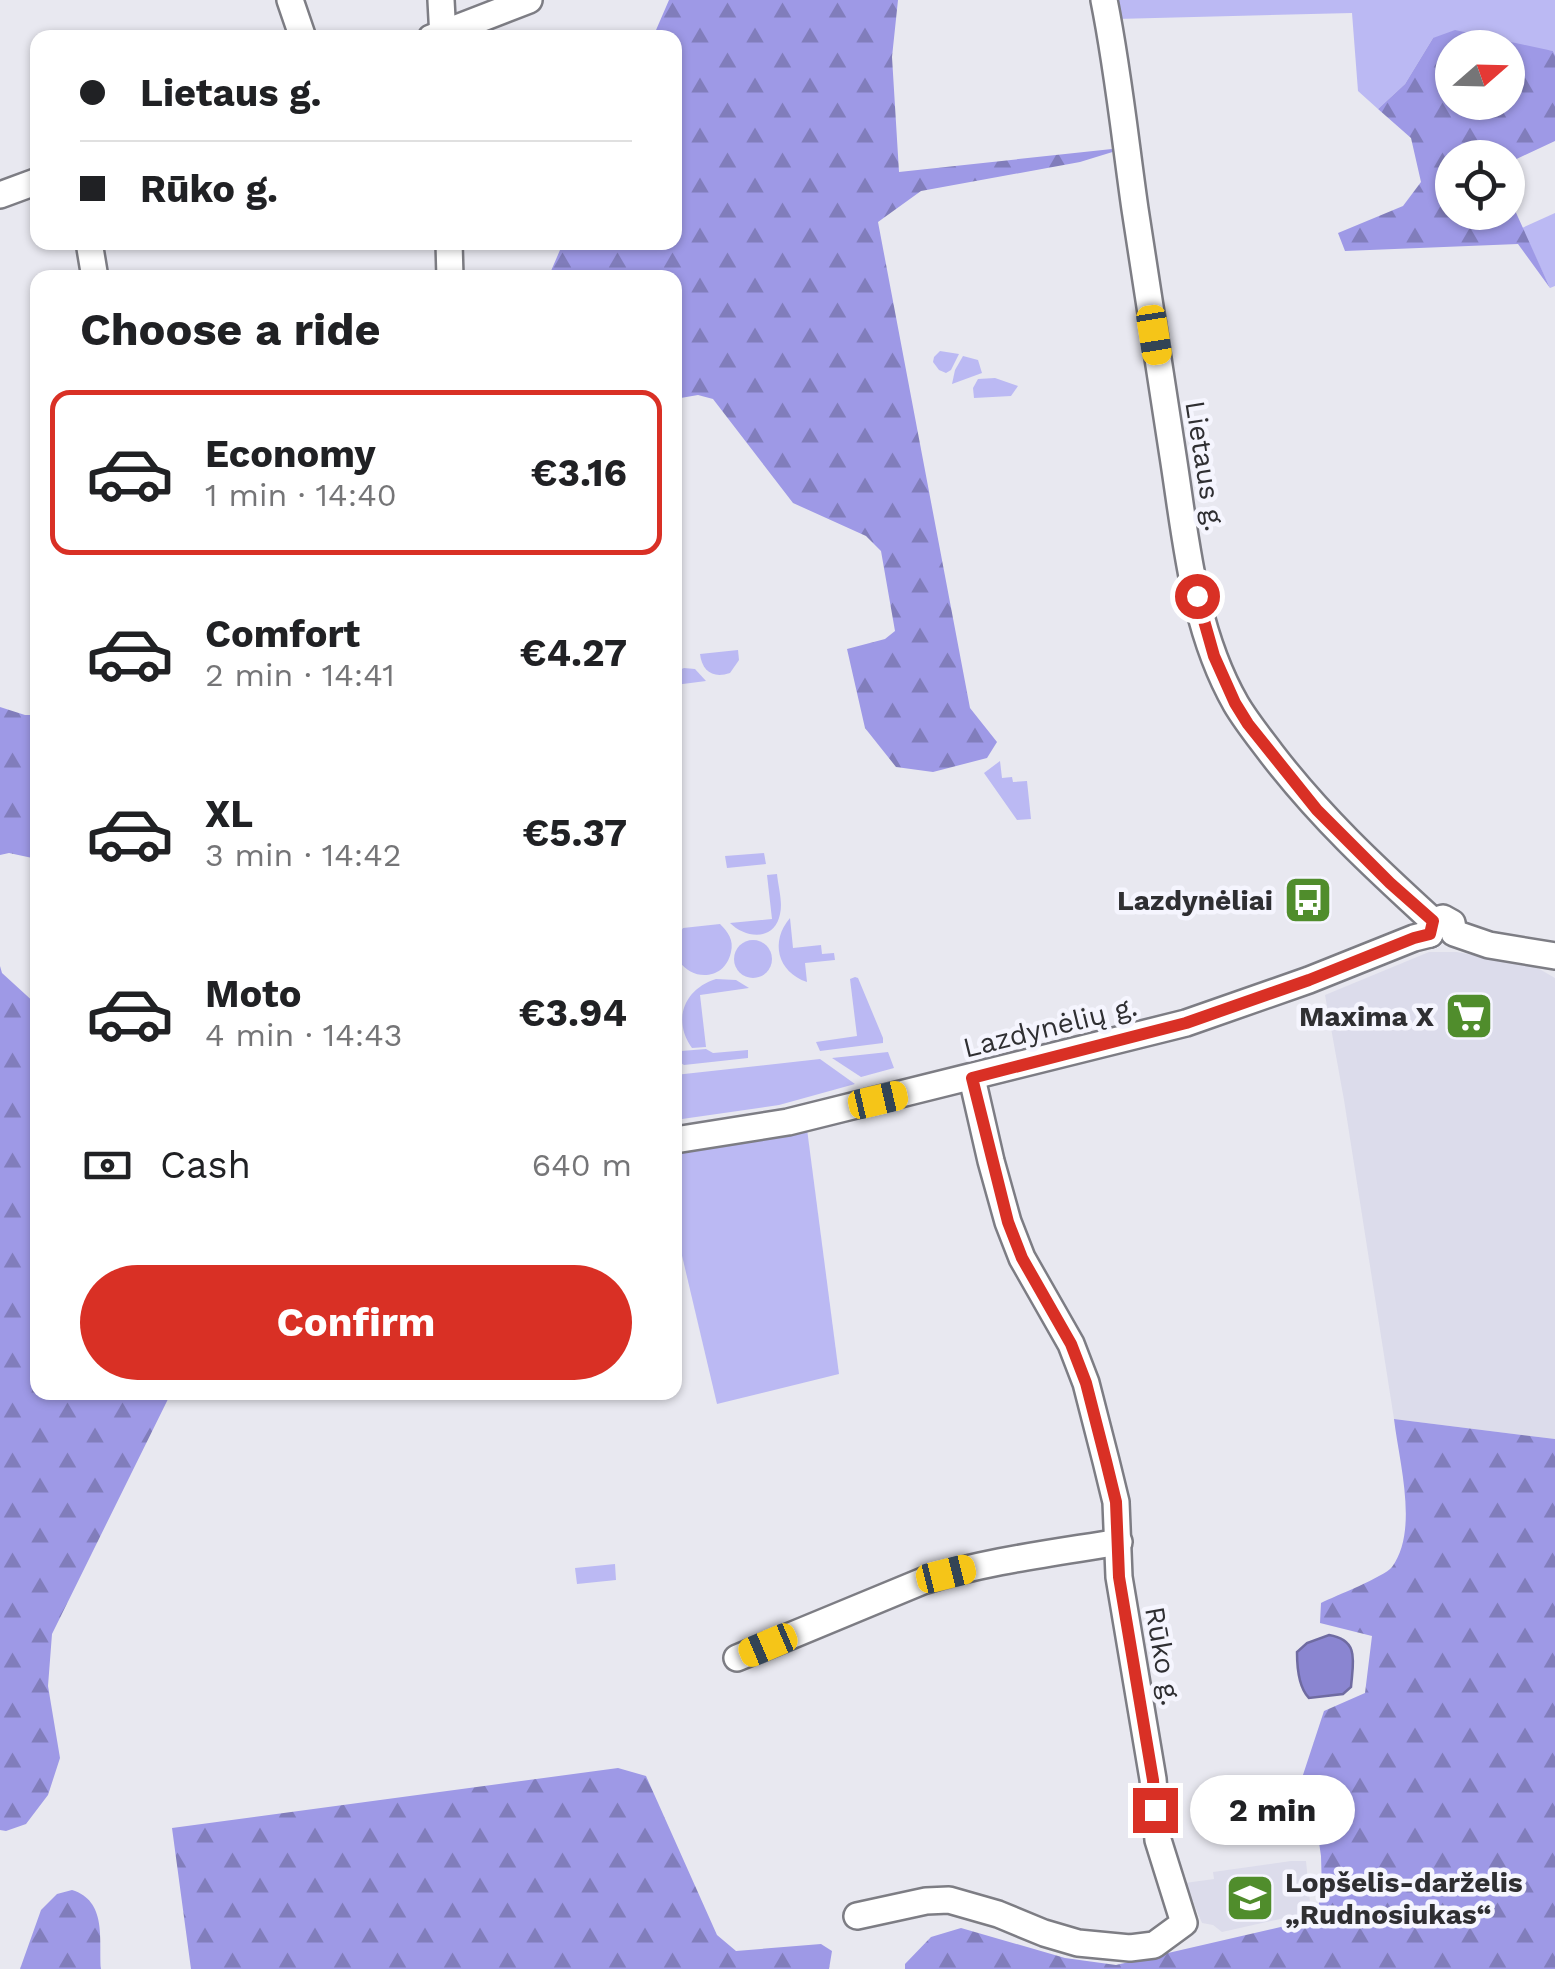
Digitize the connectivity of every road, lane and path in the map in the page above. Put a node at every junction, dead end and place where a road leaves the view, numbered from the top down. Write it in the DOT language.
graph roads {
  1 [pos="290,0"];
  2 [pos="441,0"];
  3 [pos="529,0"];
  4 [pos="1104,0"];
  5 [pos="300,30"];
  6 [pos="439,30"];
  7 [pos="454,30"];
  8 [pos="30,184"];
  9 [pos="0,195"];
  10 [pos="1439,930"];
  11 [pos="1555,956"];
  12 [pos="972,1078"];
  13 [pos="682,1139"];
  14 [pos="1119,1542"];
  15 [pos="737,1658"];
  16 [pos="857,1916"];
  1 -- 5 [label="street"];
  2 -- 6 [label="street"];
  3 -- 7 [label="street"];
  4 -- 10 [label="street, Lietaus g."];
  8 -- 9 [label="street"];
  10 -- 11 [label="street"];
  10 -- 12 [label="street, Lazdynėlių g."];
  12 -- 13 [label="street, Lazdynėlių g."];
  12 -- 14 [label="street, Rūko g."];
  14 -- 15 [label="street"];
  14 -- 16 [label="street, Rūko g."];
}
